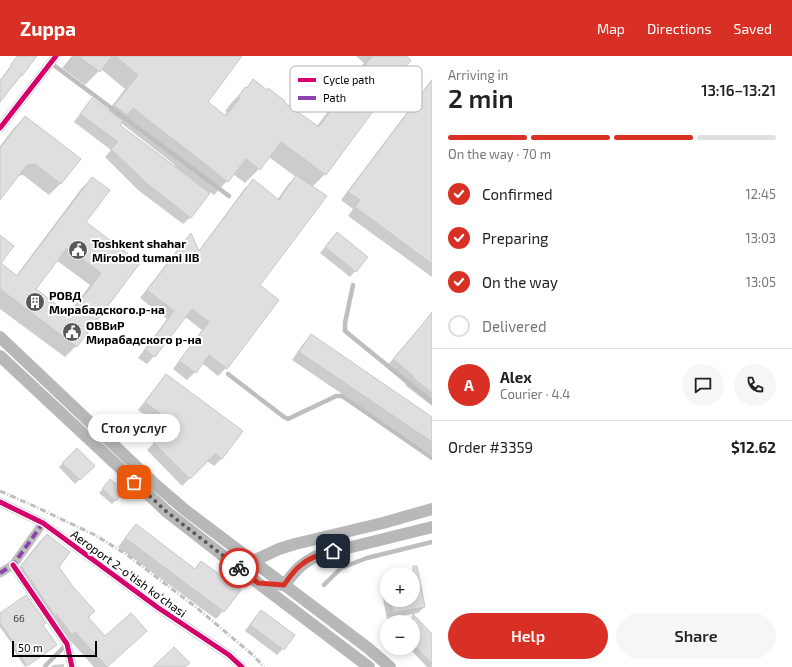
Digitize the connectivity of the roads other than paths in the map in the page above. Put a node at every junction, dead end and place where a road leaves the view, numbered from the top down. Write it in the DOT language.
graph roads {
  1 [pos="54,59"];
  2 [pos="0,128"];
  3 [pos="229,196"];
  4 [pos="353,285"];
  5 [pos="0,337"];
  6 [pos="0,356"];
  7 [pos="228,374"];
  8 [pos="432,402"];
  9 [pos="432,458"];
  10 [pos="0,502"];
  11 [pos="432,510"];
  12 [pos="43,523"];
  13 [pos="432,527"];
  14 [pos="432,542"];
  15 [pos="253,561"];
  16 [pos="13,565"];
  17 [pos="0,573"];
  18 [pos="258,583"];
  19 [pos="284,585"];
  20 [pos="324,585"];
  21 [pos="67,644"];
  22 [pos="45,667"];
  23 [pos="72,667"];
  24 [pos="242,667"];
  25 [pos="369,667"];
  26 [pos="390,667"];
  1 -- 2 [label="street"];
  1 -- 3 [label="lane"];
  4 -- 8 [label="lane"];
  5 -- 15 [label="main road"];
  6 -- 18 [label="main road"];
  7 -- 9 [label="lane"];
  10 -- 12 [label="street, Aeroport 2-o'tish ko'chasi"];
  11 -- 15 [label="main road"];
  12 -- 16 [label="street"];
  12 -- 24 [label="street, Aeroport 2-o'tish ko'chasi"];
  13 -- 19 [label="main road"];
  14 -- 20 [label="lane"];
  15 -- 18 [label="main road"];
  15 -- 19 [label="main road"];
  16 -- 17 [label="street"];
  16 -- 21 [label="street"];
  18 -- 19 [label="main road"];
  18 -- 25 [label="main road"];
  19 -- 26 [label="main road"];
  21 -- 22 [label="lane"];
  21 -- 23 [label="street"];
}
